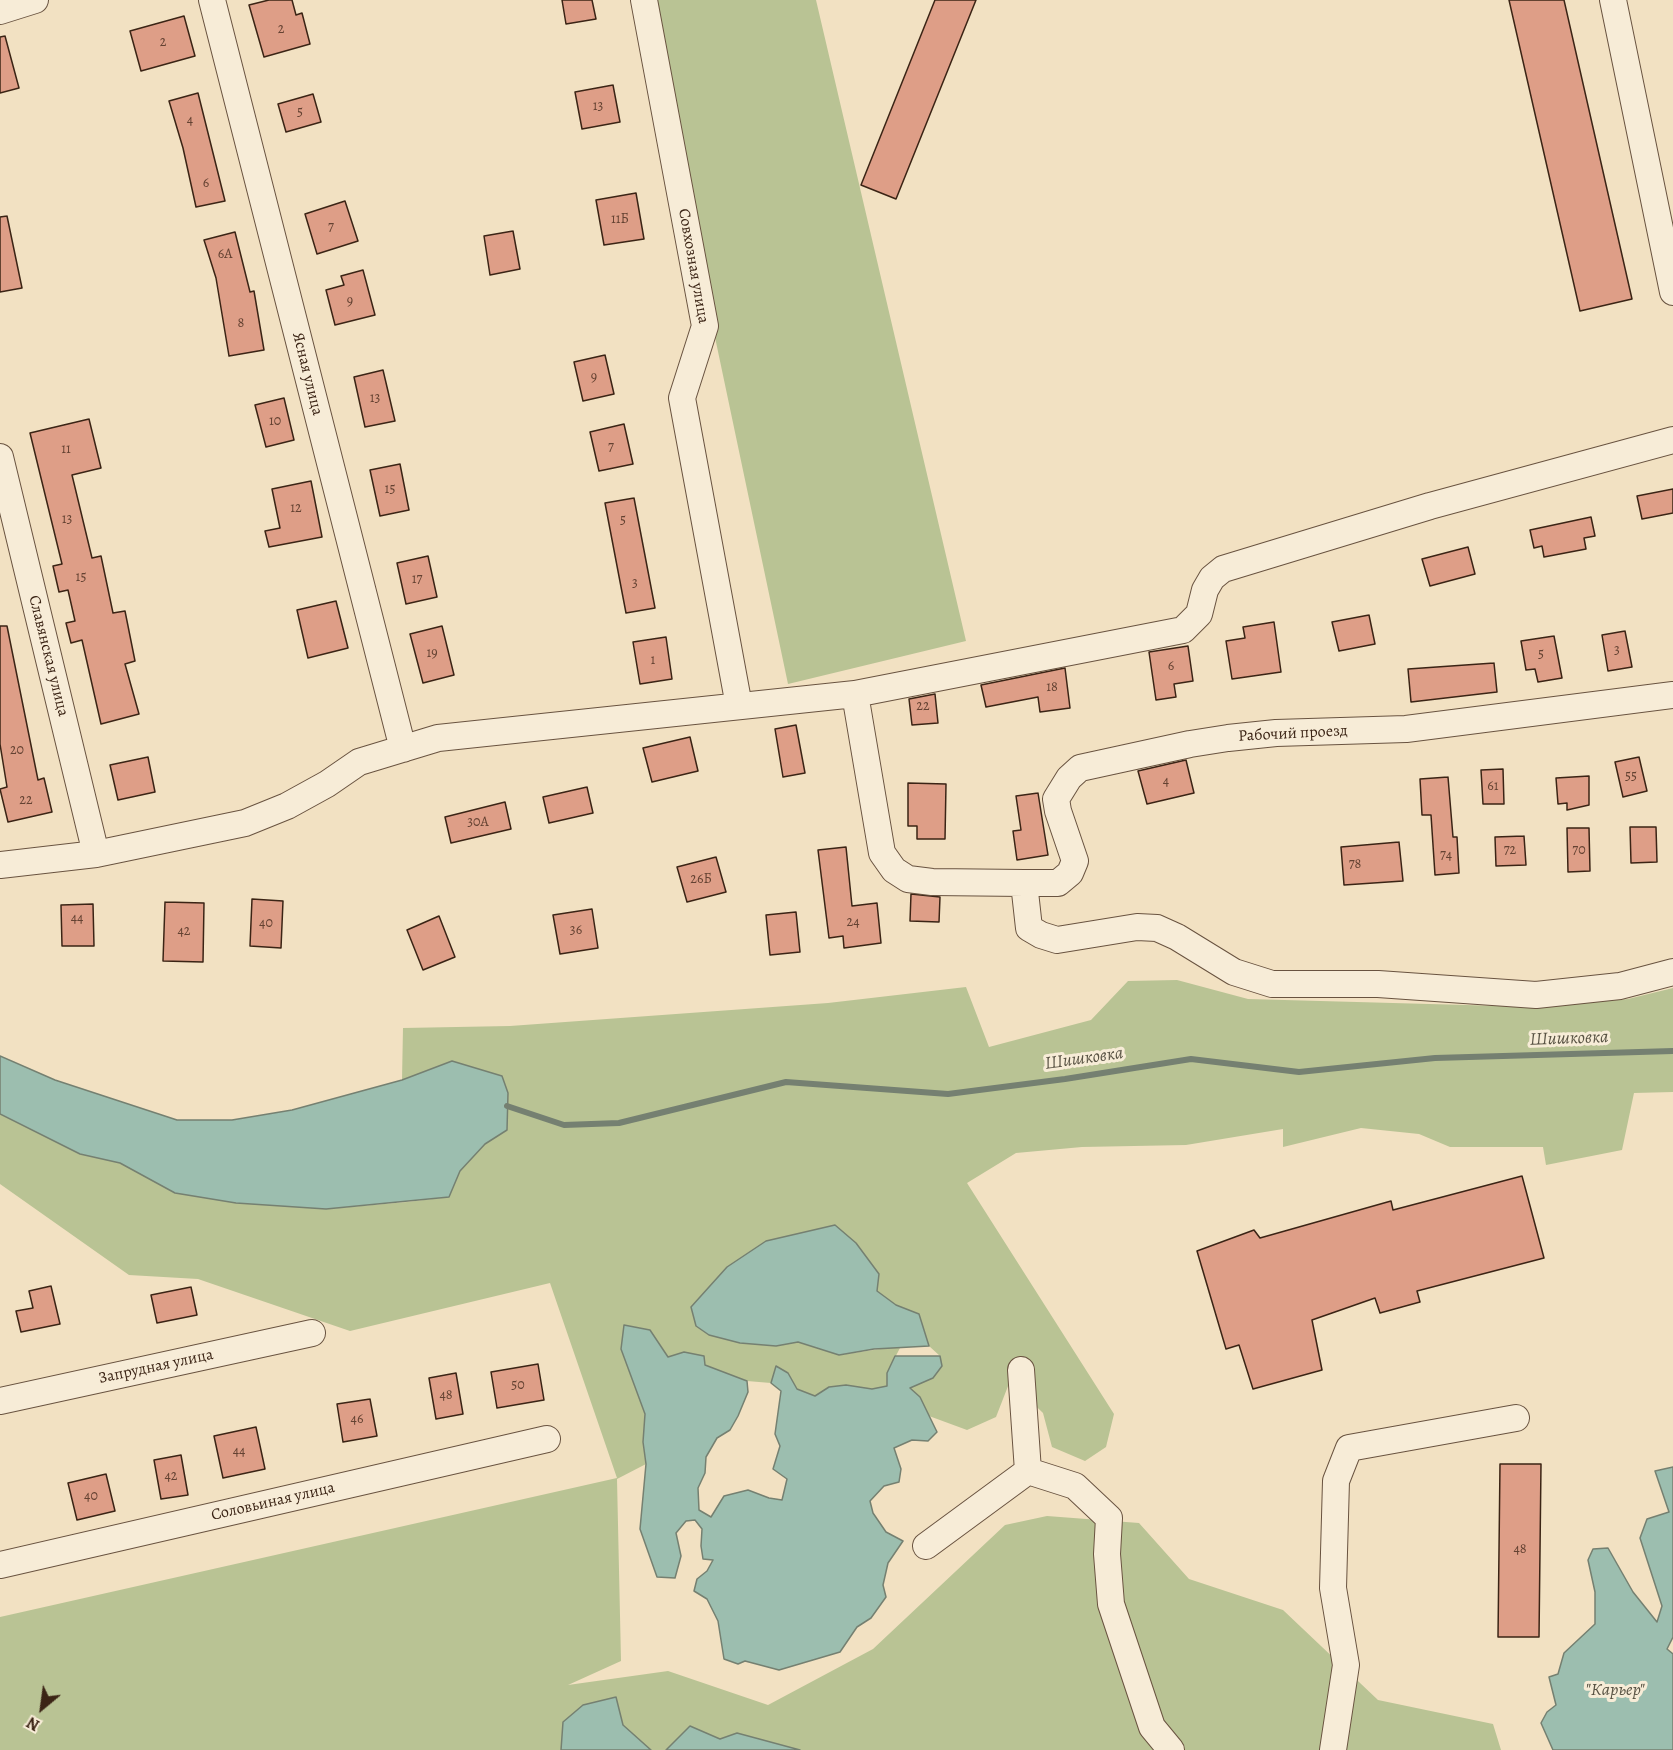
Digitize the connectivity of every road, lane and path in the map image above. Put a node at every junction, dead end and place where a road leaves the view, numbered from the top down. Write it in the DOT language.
graph roads {
  1 [pos="35,0"];
  2 [pos="212,0"];
  3 [pos="644,0"];
  4 [pos="1612,0"];
  5 [pos="0,11"];
  6 [pos="1673,292"];
  7 [pos="1673,440"];
  8 [pos="0,457"];
  9 [pos="855,694"];
  10 [pos="1673,695"];
  11 [pos="739,706"];
  12 [pos="403,749"];
  13 [pos="96,854"];
  14 [pos="0,865"];
  15 [pos="1024,883"];
  16 [pos="1673,972"];
  17 [pos="312,1332"];
  18 [pos="1021,1370"];
  19 [pos="0,1401"];
  20 [pos="1516,1418"];
  21 [pos="546,1439"];
  22 [pos="1028,1471"];
  23 [pos="926,1546"];
  24 [pos="0,1565"];
  25 [pos="1171,1750"];
  26 [pos="1333,1750"];
  1 -- 5 [label="street"];
  2 -- 12 [label="street, Ясная улица"];
  3 -- 11 [label="street, Совхозная улица"];
  4 -- 6 [label="street"];
  7 -- 9 [label="street"];
  8 -- 13 [label="street, Славянская улица"];
  9 -- 11 [label="street"];
  9 -- 15 [label="street"];
  10 -- 15 [label="street, Рабочий проезд"];
  11 -- 12 [label="street"];
  12 -- 13 [label="street"];
  13 -- 14 [label="street"];
  15 -- 16 [label="street"];
  17 -- 19 [label="street, Запрудная улица"];
  18 -- 22 [label="street"];
  20 -- 26 [label="street"];
  21 -- 24 [label="street, Соловьиная улица"];
  22 -- 23 [label="street"];
  22 -- 25 [label="street"];
}
